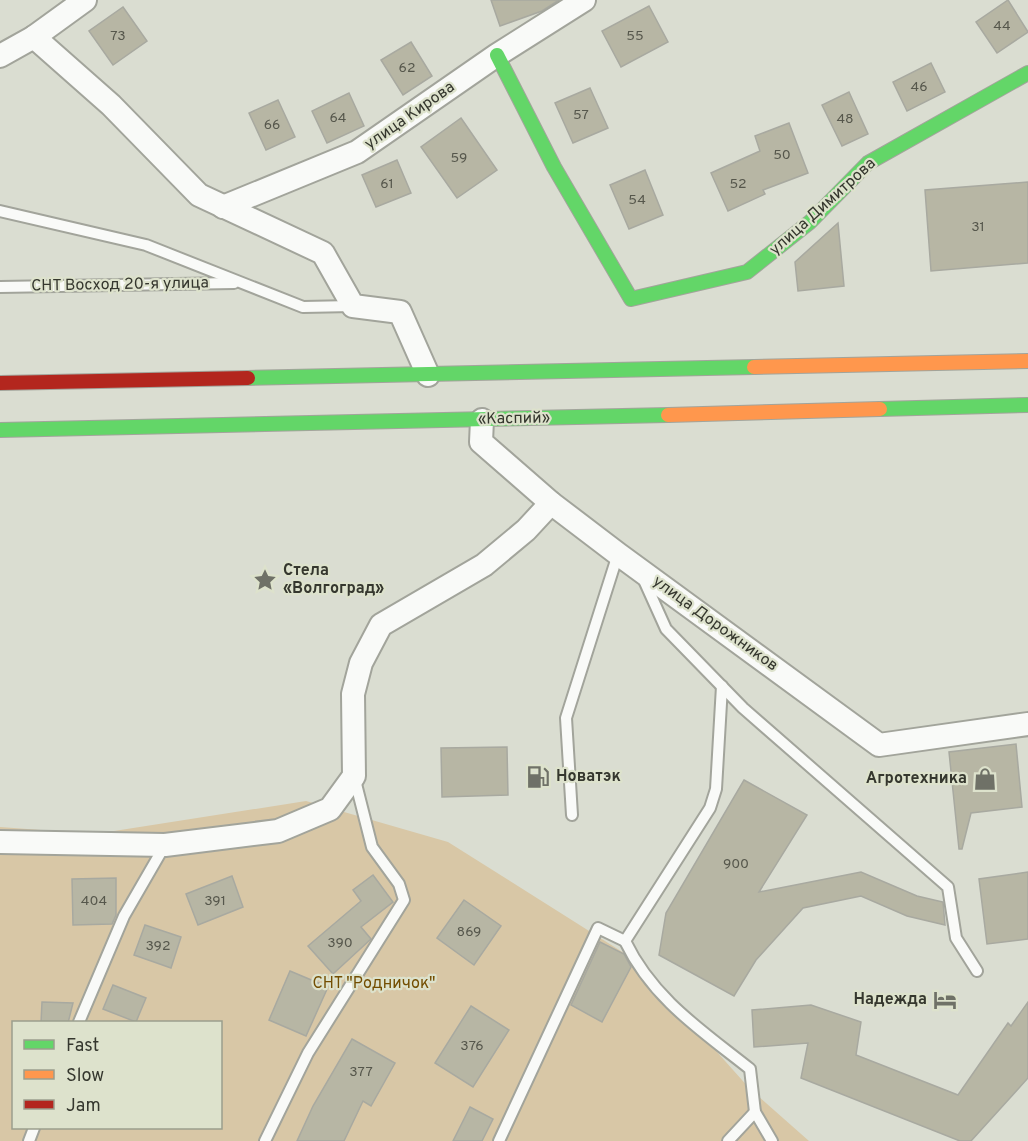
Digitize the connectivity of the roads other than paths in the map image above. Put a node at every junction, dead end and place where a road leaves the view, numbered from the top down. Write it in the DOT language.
graph roads {
  1 [pos="85,0"];
  2 [pos="584,0"];
  3 [pos="34,37"];
  4 [pos="497,55"];
  5 [pos="0,56"];
  6 [pos="1028,73"];
  7 [pos="223,207"];
  8 [pos="0,211"];
  9 [pos="240,282"];
  10 [pos="0,287"];
  11 [pos="353,306"];
  12 [pos="1028,361"];
  13 [pos="428,375"];
  14 [pos="0,384"];
  15 [pos="1028,405"];
  16 [pos="438,421"];
  17 [pos="0,430"];
  18 [pos="473,433"];
  19 [pos="551,502"];
  20 [pos="618,554"];
  21 [pos="639,569"];
  22 [pos="722,686"];
  23 [pos="1028,724"];
  24 [pos="354,776"];
  25 [pos="572,815"];
  26 [pos="0,842"];
  27 [pos="165,845"];
  28 [pos="625,941"];
  29 [pos="976,971"];
  30 [pos="80,1021"];
  31 [pos="755,1112"];
  32 [pos="265,1141"];
  33 [pos="499,1141"];
  34 [pos="728,1141"];
  35 [pos="772,1141"];
  1 -- 3 [label="street"];
  2 -- 4 [label="street, улица Кирова"];
  3 -- 5 [label="street"];
  3 -- 7 [label="street"];
  4 -- 6 [label="main road, улица Димитрова"];
  4 -- 7 [label="street, улица Кирова"];
  7 -- 11 [label="street"];
  8 -- 9 [label="lane"];
  9 -- 10 [label="lane, СНТ Восход 20-я улица"];
  9 -- 11 [label="lane"];
  11 -- 13 [label="street"];
  12 -- 13 [label="main road"];
  13 -- 14 [label="main road"];
  15 -- 18 [label="main road, «Каспий»"];
  16 -- 17 [label="main road, «Каспий»"];
  16 -- 18 [label="main road, «Каспий»"];
  16 -- 18 [label="main road"];
  18 -- 19 [label="street, улица Дорожников"];
  19 -- 20 [label="street, улица Дорожников"];
  19 -- 24 [label="street"];
  20 -- 21 [label="street, улица Дорожников"];
  20 -- 25 [label="lane"];
  21 -- 22 [label="lane"];
  21 -- 23 [label="street, улица Дорожников"];
  22 -- 28 [label="lane"];
  22 -- 29 [label="lane"];
  24 -- 27 [label="street"];
  24 -- 32 [label="lane"];
  26 -- 27 [label="street"];
  27 -- 30 [label="lane"];
  28 -- 31 [label="lane"];
  28 -- 33 [label="lane"];
  31 -- 34 [label="lane"];
  31 -- 35 [label="lane"];
}
